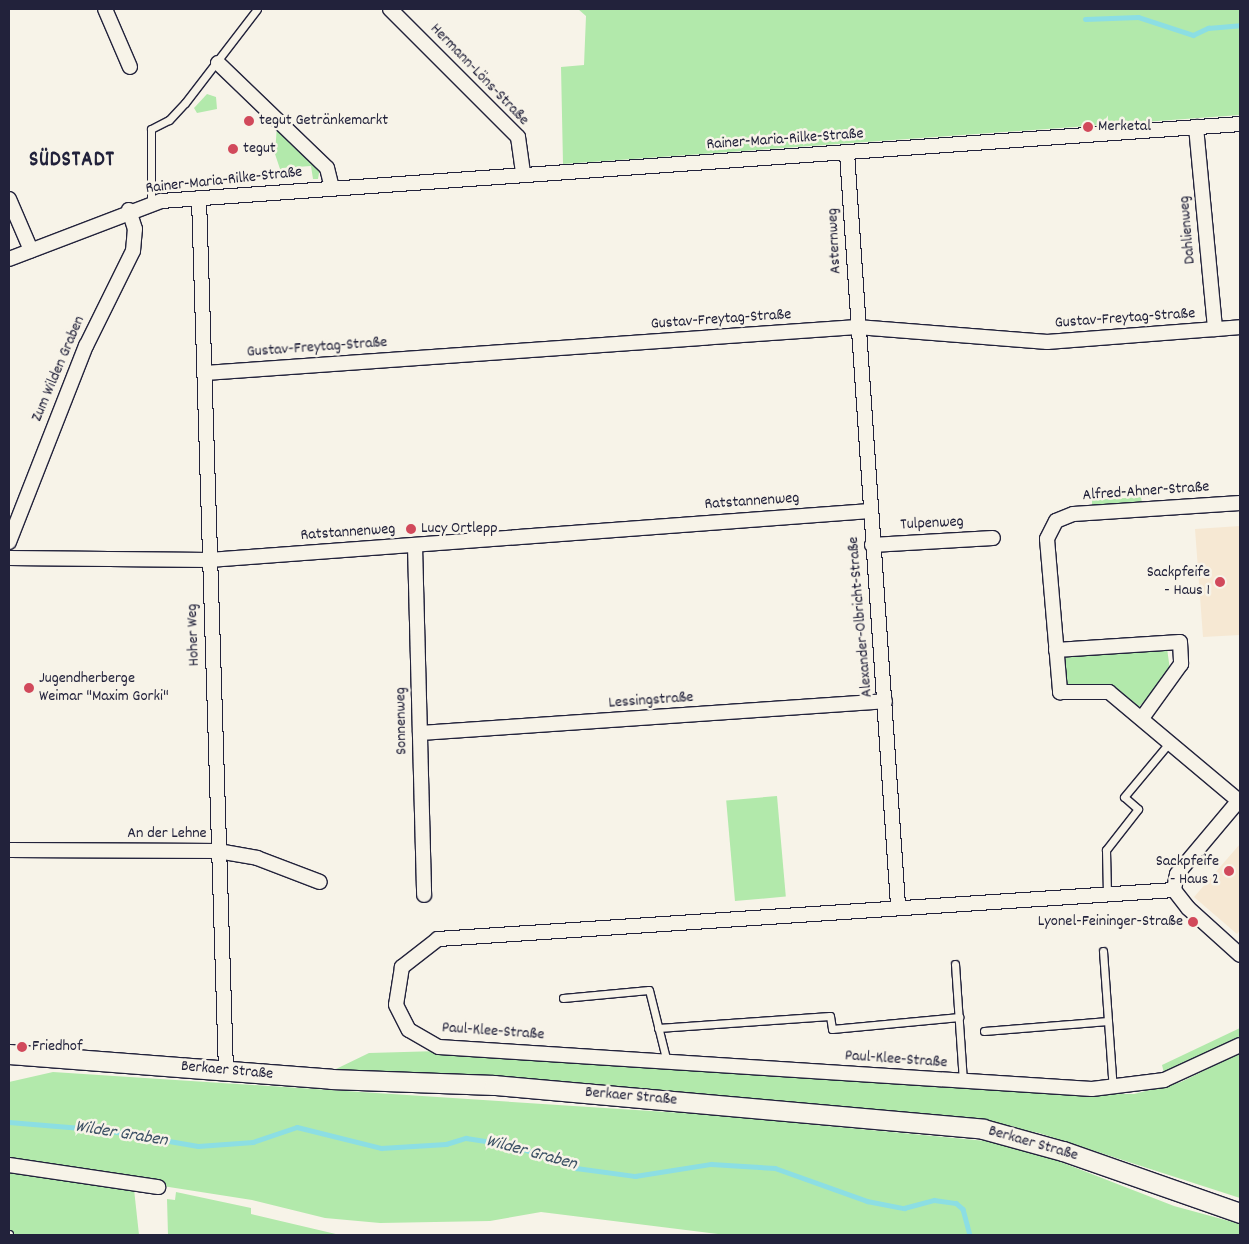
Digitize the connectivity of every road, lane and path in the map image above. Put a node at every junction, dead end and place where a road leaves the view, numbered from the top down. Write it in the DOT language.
graph roads {
  1 [pos="104,9"];
  2 [pos="257,9"];
  3 [pos="390,9"];
  4 [pos="218,63"];
  5 [pos="130,67"];
  6 [pos="1240,124"];
  7 [pos="1196,127"];
  8 [pos="847,153"];
  9 [pos="523,174"];
  10 [pos="332,188"];
  11 [pos="9,198"];
  12 [pos="198,198"];
  13 [pos="151,203"];
  14 [pos="129,210"];
  15 [pos="31,250"];
  16 [pos="9,259"];
  17 [pos="857,327"];
  18 [pos="1240,327"];
  19 [pos="1215,329"];
  20 [pos="205,373"];
  21 [pos="1240,503"];
  22 [pos="870,511"];
  23 [pos="993,538"];
  24 [pos="9,542"];
  25 [pos="872,545"];
  26 [pos="415,546"];
  27 [pos="9,558"];
  28 [pos="209,560"];
  29 [pos="1056,650"];
  30 [pos="885,701"];
  31 [pos="1142,718"];
  32 [pos="420,733"];
  33 [pos="1169,743"];
  34 [pos="1240,801"];
  35 [pos="9,850"];
  36 [pos="218,851"];
  37 [pos="320,882"];
  38 [pos="1174,890"];
  39 [pos="1107,894"];
  40 [pos="424,895"];
  41 [pos="898,905"];
  42 [pos="1103,951"];
  43 [pos="1240,955"];
  44 [pos="955,964"];
  45 [pos="563,998"];
  46 [pos="959,1017"];
  47 [pos="1108,1021"];
  48 [pos="658,1028"];
  49 [pos="984,1031"];
  50 [pos="1240,1045"];
  51 [pos="9,1054"];
  52 [pos="667,1062"];
  53 [pos="226,1071"];
  54 [pos="963,1082"];
  55 [pos="1113,1090"];
  56 [pos="9,1166"];
  57 [pos="158,1187"];
  58 [pos="1240,1213"];
  1 -- 5 [label="street"];
  2 -- 4 [label="lane"];
  3 -- 9 [label="street, Hermann-Löns-Straße"];
  4 -- 10 [label="street, Rainer-Maria-Rilke-Straße"];
  4 -- 13 [label="lane"];
  6 -- 7 [label="street, Rainer-Maria-Rilke-Straße"];
  7 -- 8 [label="street, Rainer-Maria-Rilke-Straße"];
  7 -- 19 [label="street, Dahlienweg"];
  8 -- 9 [label="street, Rainer-Maria-Rilke-Straße"];
  8 -- 17 [label="street, Asternweg"];
  9 -- 10 [label="street, Rainer-Maria-Rilke-Straße"];
  10 -- 12 [label="street, Rainer-Maria-Rilke-Straße"];
  11 -- 15 [label="street"];
  12 -- 13 [label="street, Rainer-Maria-Rilke-Straße"];
  12 -- 20 [label="street, Hoher Weg"];
  13 -- 14 [label="street, Rainer-Maria-Rilke-Straße"];
  14 -- 15 [label="street, Rainer-Maria-Rilke-Straße"];
  14 -- 24 [label="street, Zum Wilden Graben"];
  15 -- 16 [label="street, Rainer-Maria-Rilke-Straße"];
  17 -- 19 [label="street, Gustav-Freytag-Straße"];
  17 -- 20 [label="street, Gustav-Freytag-Straße"];
  17 -- 22 [label="street, Alexander-Olbricht-Straße"];
  18 -- 19 [label="street, Gustav-Freytag-Straße"];
  20 -- 28 [label="street, Hoher Weg"];
  21 -- 29 [label="street, Alfred-Ahner-Straße"];
  22 -- 25 [label="street, Alexander-Olbricht-Straße"];
  22 -- 26 [label="street, Ratstannenweg"];
  23 -- 25 [label="street, Tulpenweg"];
  25 -- 30 [label="street, Alexander-Olbricht-Straße"];
  26 -- 28 [label="street, Ratstannenweg"];
  26 -- 32 [label="street, Sonnenweg"];
  27 -- 28 [label="street, Ratstannenweg"];
  28 -- 36 [label="street, Hoher Weg"];
  29 -- 31 [label="street"];
  29 -- 31 [label="street"];
  30 -- 32 [label="street, Lessingstraße"];
  30 -- 41 [label="street, Alexander-Olbricht-Straße"];
  31 -- 33 [label="street"];
  32 -- 40 [label="street, Sonnenweg"];
  33 -- 34 [label="street"];
  33 -- 39 [label="lane"];
  34 -- 38 [label="street"];
  35 -- 36 [label="street, An der Lehne"];
  36 -- 37 [label="street, An der Lehne"];
  36 -- 53 [label="street, Hoher Weg"];
  38 -- 39 [label="street, Paul-Klee-Straße"];
  38 -- 43 [label="street"];
  39 -- 41 [label="street, Paul-Klee-Straße"];
  41 -- 52 [label="street, Paul-Klee-Straße"];
  42 -- 47 [label="lane"];
  44 -- 46 [label="lane"];
  45 -- 48 [label="lane"];
  46 -- 48 [label="lane"];
  46 -- 54 [label="lane"];
  47 -- 49 [label="lane"];
  47 -- 55 [label="lane"];
  48 -- 52 [label="lane"];
  50 -- 55 [label="street, Paul-Klee-Straße"];
  51 -- 53 [label="main road, Berkaer Straße"];
  52 -- 54 [label="street, Paul-Klee-Straße"];
  53 -- 58 [label="main road, Berkaer Straße"];
  54 -- 55 [label="street, Paul-Klee-Straße"];
  56 -- 57 [label="street"];
}
